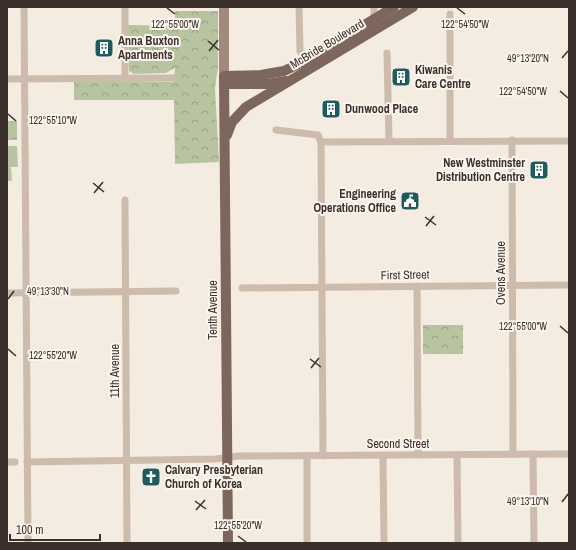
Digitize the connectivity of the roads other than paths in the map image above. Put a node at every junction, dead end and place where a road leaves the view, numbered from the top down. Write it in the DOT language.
graph roads {
  1 [pos="24,7"];
  2 [pos="125,7"];
  3 [pos="224,7"];
  4 [pos="299,7"];
  5 [pos="374,7"];
  6 [pos="394,7"];
  7 [pos="413,7"];
  8 [pos="450,14"];
  9 [pos="374,19"];
  10 [pos="387,52"];
  11 [pos="305,61"];
  12 [pos="124,77"];
  13 [pos="7,78"];
  14 [pos="174,78"];
  15 [pos="24,79"];
  16 [pos="224,80"];
  17 [pos="292,80"];
  18 [pos="276,130"];
  19 [pos="450,140"];
  20 [pos="512,140"];
  21 [pos="389,141"];
  22 [pos="569,141"];
  23 [pos="225,142"];
  24 [pos="321,142"];
  25 [pos="125,200"];
  26 [pos="512,285"];
  27 [pos="569,285"];
  28 [pos="417,286"];
  29 [pos="322,287"];
  30 [pos="242,288"];
  31 [pos="125,291"];
  32 [pos="176,291"];
  33 [pos="26,292"];
  34 [pos="7,293"];
  35 [pos="513,454"];
  36 [pos="533,454"];
  37 [pos="569,454"];
  38 [pos="418,455"];
  39 [pos="457,455"];
  40 [pos="306,456"];
  41 [pos="323,456"];
  42 [pos="383,456"];
  43 [pos="227,458"];
  44 [pos="126,460"];
  45 [pos="7,462"];
  46 [pos="15,462"];
  47 [pos="27,462"];
  48 [pos="28,543"];
  49 [pos="127,543"];
  50 [pos="228,543"];
  51 [pos="307,543"];
  52 [pos="384,543"];
  53 [pos="458,543"];
  54 [pos="534,543"];
  1 -- 15 [label="street"];
  2 -- 12 [label="street"];
  3 -- 16 [label="main road"];
  4 -- 11 [label="street"];
  5 -- 9 [label="street"];
  6 -- 9 [label="main road, McBride Boulevard"];
  7 -- 17 [label="main road, McBride Boulevard"];
  8 -- 19 [label="street"];
  9 -- 11 [label="main road, McBride Boulevard"];
  10 -- 21 [label="street"];
  11 -- 16 [label="main road, McBride Boulevard"];
  12 -- 14 [label="street"];
  12 -- 15 [label="street"];
  13 -- 15 [label="street"];
  15 -- 33 [label="street"];
  16 -- 17 [label="main road, McBride Boulevard"];
  16 -- 23 [label="main road, Tenth Avenue"];
  17 -- 23 [label="main road"];
  18 -- 24 [label="street"];
  19 -- 20 [label="street"];
  19 -- 21 [label="street"];
  20 -- 22 [label="street"];
  20 -- 26 [label="street, Ovens Avenue"];
  21 -- 24 [label="street"];
  23 -- 43 [label="main road, Tenth Avenue"];
  24 -- 29 [label="street"];
  25 -- 31 [label="street, 11th Avenue"];
  26 -- 27 [label="street, First Street"];
  26 -- 28 [label="street, First Street"];
  26 -- 35 [label="street, Ovens Avenue"];
  28 -- 29 [label="street, First Street"];
  28 -- 38 [label="street"];
  29 -- 30 [label="street, First Street"];
  29 -- 41 [label="street"];
  31 -- 32 [label="street"];
  31 -- 33 [label="street"];
  31 -- 44 [label="street, 11th Avenue"];
  33 -- 34 [label="street"];
  33 -- 47 [label="street"];
  35 -- 36 [label="street, Second Street"];
  35 -- 39 [label="street, Second Street"];
  36 -- 37 [label="street, Second Street"];
  36 -- 54 [label="street"];
  38 -- 39 [label="street, Second Street"];
  38 -- 42 [label="street, Second Street"];
  39 -- 53 [label="street"];
  40 -- 41 [label="street, Second Street"];
  40 -- 43 [label="street, Second Street"];
  40 -- 51 [label="street"];
  41 -- 42 [label="street, Second Street"];
  42 -- 52 [label="street"];
  43 -- 44 [label="street, Second Street"];
  43 -- 50 [label="main road, Tenth Avenue"];
  44 -- 47 [label="street, Second Street"];
  44 -- 49 [label="street, 11th Avenue"];
  45 -- 46 [label="street"];
  47 -- 48 [label="street"];
}
